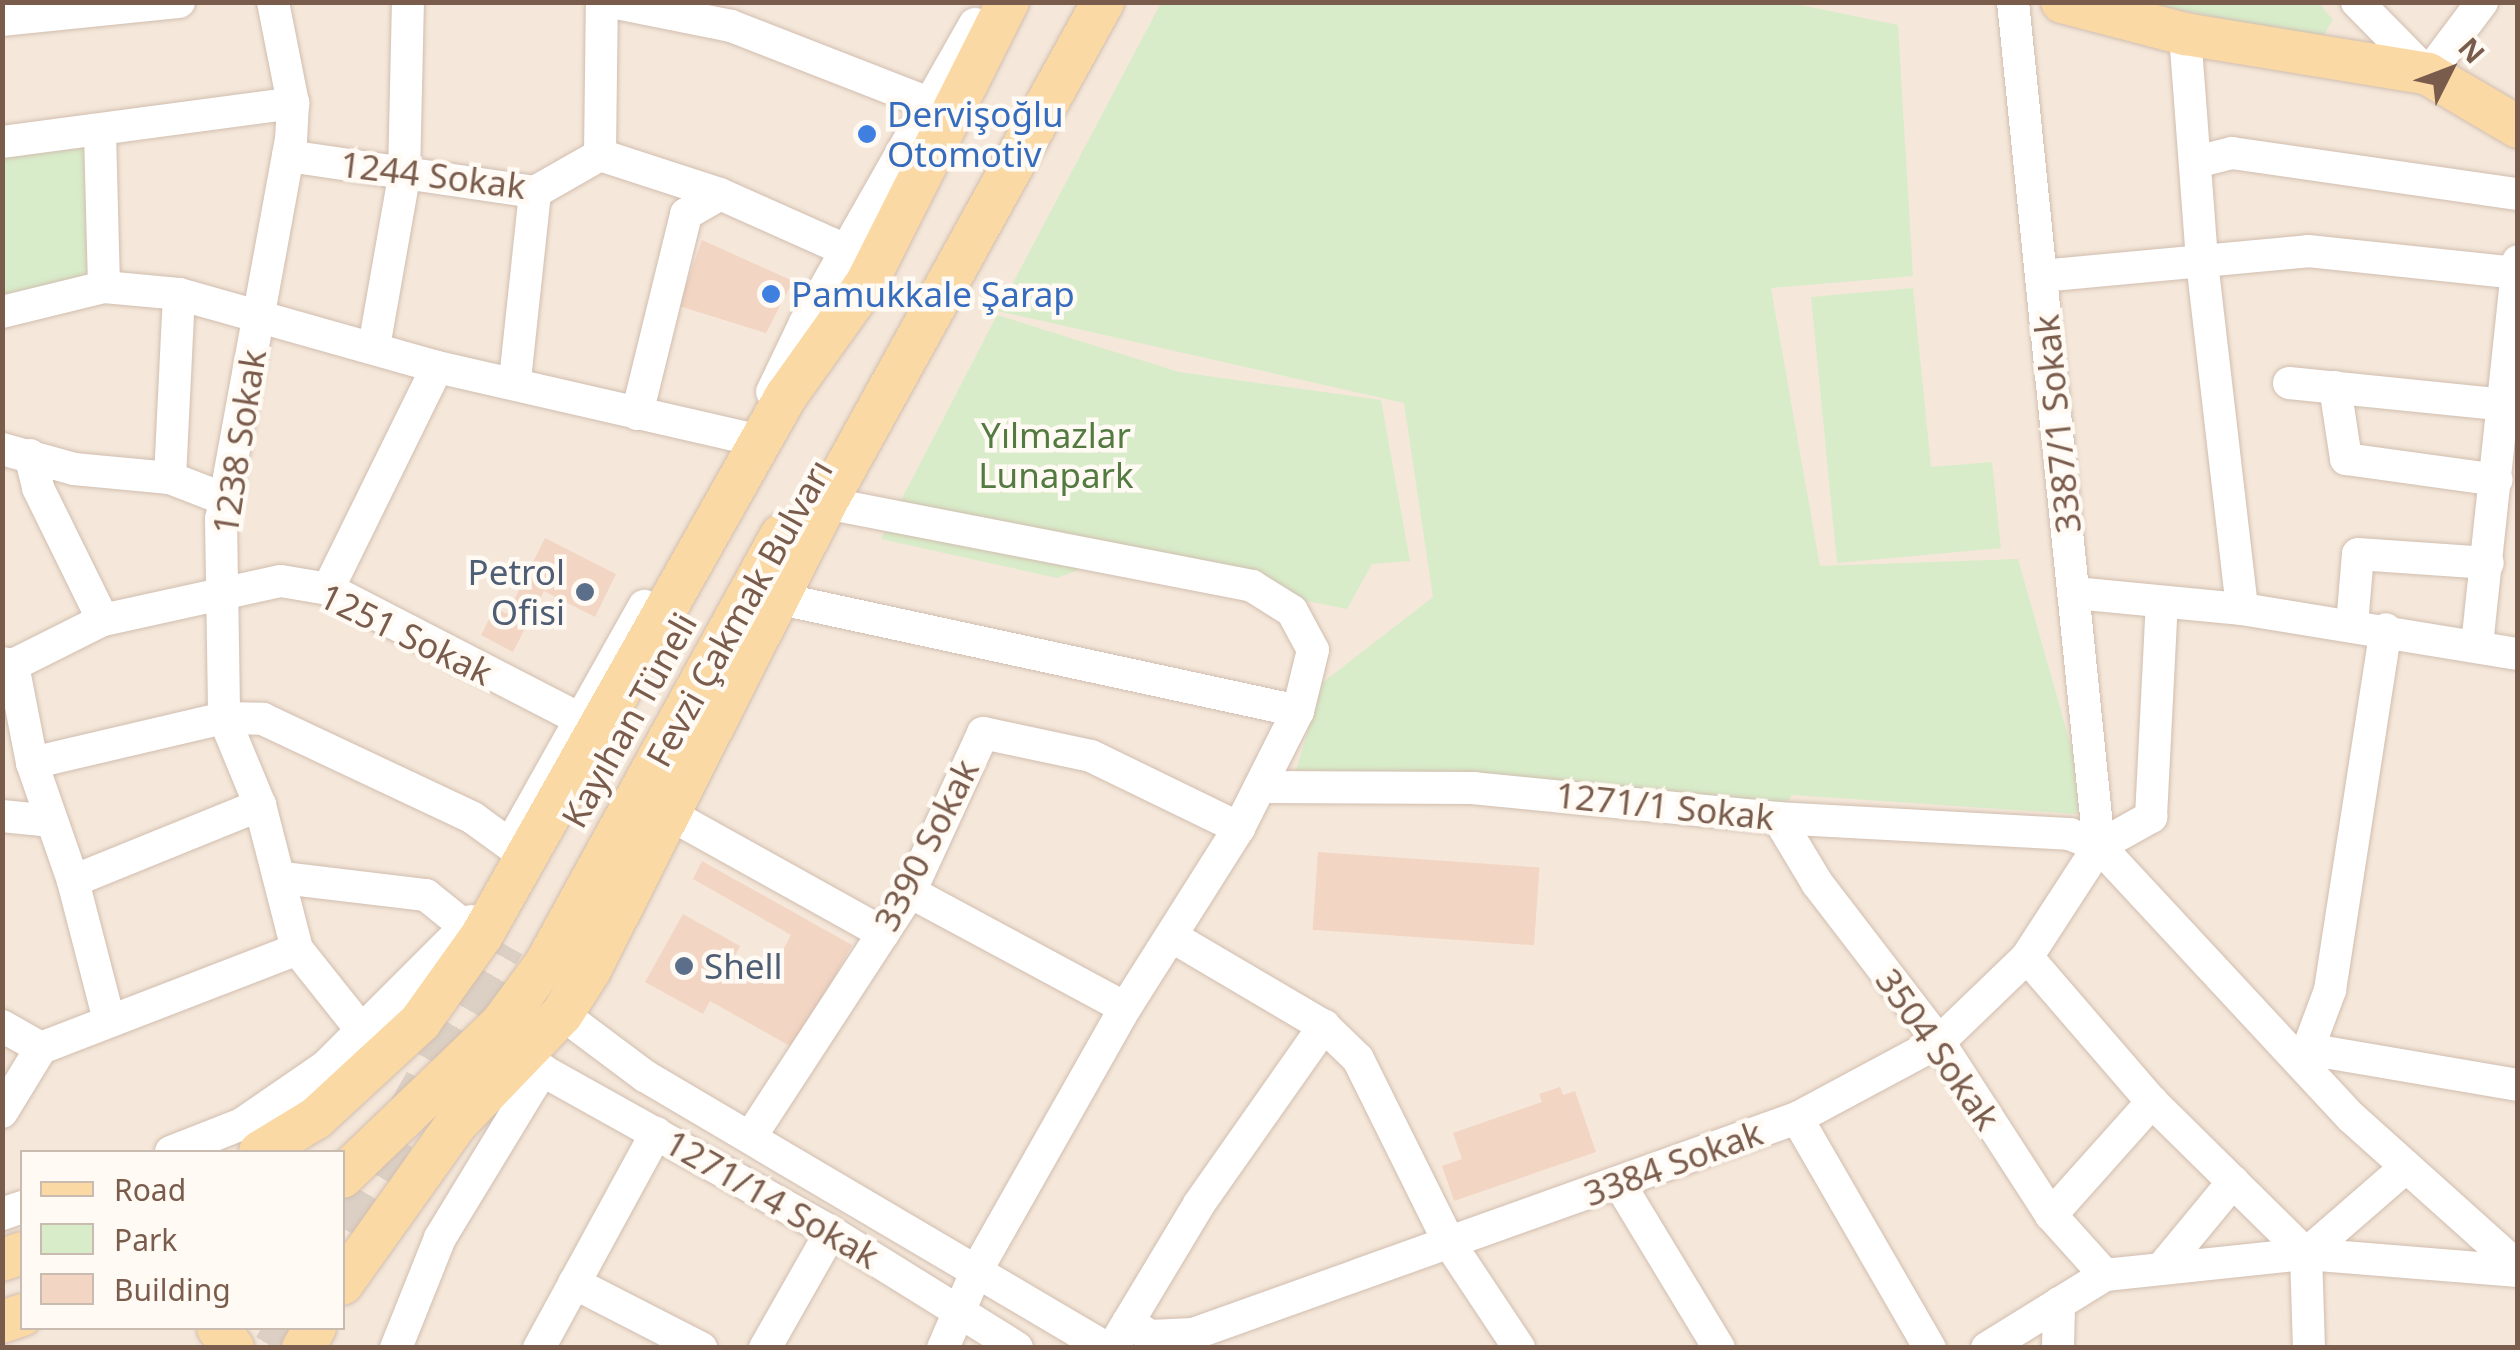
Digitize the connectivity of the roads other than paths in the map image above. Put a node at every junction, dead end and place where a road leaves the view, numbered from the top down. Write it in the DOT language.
graph roads {
  1 [pos="274,2"];
  2 [pos="408,2"];
  3 [pos="602,2"];
  4 [pos="611,2"];
  5 [pos="987,2"];
  6 [pos="1008,2"];
  7 [pos="1075,2"];
  8 [pos="1103,2"];
  9 [pos="2014,2"];
  10 [pos="2062,2"];
  11 [pos="2357,2"];
  12 [pos="2482,2"];
  13 [pos="170,4"];
  14 [pos="2,20"];
  15 [pos="2185,34"];
  16 [pos="2428,74"];
  17 [pos="293,103"];
  18 [pos="930,104"];
  19 [pos="2518,126"];
  20 [pos="100,133"];
  21 [pos="2,142"];
  22 [pos="600,155"];
  23 [pos="288,156"];
  24 [pos="2196,162"];
  25 [pos="404,176"];
  26 [pos="535,192"];
  27 [pos="720,194"];
  28 [pos="2518,194"];
  29 [pos="2202,262"];
  30 [pos="2517,267"];
  31 [pos="858,268"];
  32 [pos="2041,276"];
  33 [pos="104,287"];
  34 [pos="179,294"];
  35 [pos="2,312"];
  36 [pos="257,321"];
  37 [pos="374,348"];
  38 [pos="437,368"];
  39 [pos="515,380"];
  40 [pos="2289,383"];
  41 [pos="2335,387"];
  42 [pos="2505,405"];
  43 [pos="637,414"];
  44 [pos="743,438"];
  45 [pos="16,452"];
  46 [pos="170,478"];
  47 [pos="2498,480"];
  48 [pos="228,500"];
  49 [pos="826,503"];
  50 [pos="2488,563"];
  51 [pos="328,589"];
  52 [pos="2075,593"];
  53 [pos="224,597"];
  54 [pos="780,598"];
  55 [pos="2162,602"];
  56 [pos="2242,609"];
  57 [pos="103,620"];
  58 [pos="2352,625"];
  59 [pos="2386,630"];
  60 [pos="2477,645"];
  61 [pos="2518,654"];
  62 [pos="8,664"];
  63 [pos="1298,711"];
  64 [pos="224,718"];
  65 [pos="578,718"];
  66 [pos="32,763"];
  67 [pos="1260,788"];
  68 [pos="260,805"];
  69 [pos="671,815"];
  70 [pos="2,816"];
  71 [pos="1778,818"];
  72 [pos="52,820"];
  73 [pos="1239,828"];
  74 [pos="2085,840"];
  75 [pos="510,845"];
  76 [pos="283,878"];
  77 [pos="73,881"];
  78 [pos="910,892"];
  79 [pos="883,932"];
  80 [pos="486,936"];
  81 [pos="1171,936"];
  82 [pos="297,949"];
  83 [pos="2027,957"];
  84 [pos="1125,1008"];
  85 [pos="562,1014"];
  86 [pos="109,1020"];
  87 [pos="2,1026"];
  88 [pos="1324,1026"];
  89 [pos="364,1032"];
  90 [pos="1939,1042"];
  91 [pos="41,1048"];
  92 [pos="2303,1053"];
  93 [pos="532,1064"];
  94 [pos="2518,1085"];
  95 [pos="2152,1102"];
  96 [pos="2,1112"];
  97 [pos="1798,1118"];
  98 [pos="457,1123"];
  99 [pos="656,1133"];
  100 [pos="750,1136"];
  101 [pos="175,1150"];
  102 [pos="263,1150"];
  103 [pos="2406,1166"];
  104 [pos="345,1175"];
  105 [pos="2234,1182"];
  106 [pos="1620,1183"];
  107 [pos="345,1206"];
  108 [pos="2051,1214"];
  109 [pos="831,1232"];
  110 [pos="1450,1244"];
  111 [pos="2306,1254"];
  112 [pos="978,1268"];
  113 [pos="2162,1268"];
  114 [pos="2518,1269"];
  115 [pos="2105,1275"];
  116 [pos="345,1280"];
  117 [pos="574,1283"];
  118 [pos="2060,1303"];
  119 [pos="962,1311"];
  120 [pos="1116,1339"];
  121 [pos="396,1348"];
  122 [pos="540,1348"];
  123 [pos="701,1348"];
  124 [pos="765,1348"];
  125 [pos="943,1348"];
  126 [pos="1017,1348"];
  127 [pos="1519,1348"];
  128 [pos="1719,1348"];
  129 [pos="1930,1348"];
  130 [pos="1987,1348"];
  131 [pos="2058,1348"];
  132 [pos="2309,1348"];
  1 -- 17 [label="street, 1238 Sokak"];
  2 -- 25 [label="street"];
  3 -- 22 [label="street"];
  4 -- 18 [label="street"];
  5 -- 18 [label="street"];
  6 -- 31 [label="main road, Fevzi Çakmak Bulvarı"];
  7 -- 104 [label="main road, Fevzi Çakmak Bulvarı"];
  8 -- 49 [label="main road"];
  9 -- 32 [label="street, 3387/1 Sokak"];
  10 -- 15 [label="main road"];
  11 -- 16 [label="street"];
  12 -- 16 [label="street"];
  13 -- 14 [label="street"];
  15 -- 16 [label="main road"];
  15 -- 24 [label="street"];
  16 -- 19 [label="main road"];
  17 -- 20 [label="street"];
  17 -- 23 [label="street, 1238 Sokak"];
  18 -- 31 [label="street"];
  20 -- 21 [label="street"];
  20 -- 33 [label="street"];
  22 -- 26 [label="street, 1244 Sokak"];
  22 -- 27 [label="street"];
  23 -- 25 [label="street, 1244 Sokak"];
  23 -- 36 [label="street, 1238 Sokak"];
  24 -- 28 [label="street"];
  24 -- 29 [label="street"];
  25 -- 26 [label="street, 1244 Sokak"];
  25 -- 37 [label="street"];
  26 -- 39 [label="street"];
  27 -- 31 [label="street"];
  27 -- 43 [label="street"];
  29 -- 30 [label="street"];
  29 -- 32 [label="street"];
  29 -- 56 [label="street"];
  30 -- 42 [label="street"];
  31 -- 44 [label="street"];
  31 -- 80 [label="main road, Kayıhan Tüneli"];
  31 -- 102 [label="main road, Fevzi Çakmak Bulvarı"];
  32 -- 52 [label="street, 3387/1 Sokak"];
  33 -- 34 [label="street"];
  33 -- 35 [label="street"];
  34 -- 36 [label="street"];
  34 -- 46 [label="street, 1238 Sokak"];
  36 -- 37 [label="street"];
  36 -- 48 [label="street, 1238 Sokak"];
  37 -- 38 [label="street"];
  38 -- 39 [label="street"];
  38 -- 51 [label="street"];
  39 -- 43 [label="street"];
  40 -- 41 [label="street"];
  41 -- 42 [label="street"];
  41 -- 47 [label="street"];
  42 -- 47 [label="street"];
  43 -- 44 [label="street"];
  44 -- 65 [label="street"];
  45 -- 46 [label="street"];
  45 -- 57 [label="street"];
  46 -- 48 [label="street"];
  47 -- 50 [label="street"];
  48 -- 53 [label="street, 1238 Sokak"];
  49 -- 54 [label="main road"];
  49 -- 63 [label="street"];
  50 -- 58 [label="street"];
  50 -- 60 [label="street"];
  51 -- 53 [label="street, 1251 Sokak"];
  51 -- 65 [label="street, 1251 Sokak"];
  52 -- 55 [label="street"];
  52 -- 74 [label="street, 3387/1 Sokak"];
  53 -- 57 [label="street, 1251 Sokak"];
  53 -- 64 [label="street, 1238 Sokak"];
  54 -- 63 [label="street"];
  54 -- 69 [label="main road"];
  55 -- 56 [label="street"];
  55 -- 74 [label="street"];
  56 -- 58 [label="street"];
  57 -- 62 [label="street, 1251 Sokak"];
  58 -- 59 [label="street"];
  59 -- 60 [label="street"];
  59 -- 92 [label="street"];
  60 -- 61 [label="street"];
  62 -- 66 [label="street"];
  63 -- 67 [label="street"];
  64 -- 66 [label="street"];
  64 -- 68 [label="street, 1238 Sokak"];
  64 -- 75 [label="street"];
  65 -- 75 [label="street"];
  66 -- 72 [label="street"];
  67 -- 71 [label="street, 1271/1 Sokak"];
  67 -- 73 [label="street"];
  68 -- 76 [label="street, 1238 Sokak"];
  68 -- 77 [label="street"];
  69 -- 79 [label="street"];
  69 -- 85 [label="main road"];
  70 -- 72 [label="street"];
  71 -- 74 [label="street, 1271/1 Sokak"];
  71 -- 90 [label="street, 3504 Sokak"];
  72 -- 77 [label="street"];
  73 -- 78 [label="street, 3390 Sokak"];
  73 -- 81 [label="street"];
  74 -- 83 [label="street, 3384 Sokak"];
  74 -- 92 [label="street"];
  75 -- 80 [label="street"];
  76 -- 80 [label="street"];
  76 -- 82 [label="street, 1238 Sokak"];
  77 -- 86 [label="street"];
  78 -- 79 [label="street, 3390 Sokak"];
  78 -- 84 [label="street"];
  79 -- 100 [label="street, 3390 Sokak"];
  80 -- 89 [label="street"];
  81 -- 84 [label="street"];
  81 -- 88 [label="street"];
  82 -- 86 [label="street"];
  82 -- 89 [label="street, 1238 Sokak"];
  83 -- 90 [label="street, 3384 Sokak"];
  83 -- 95 [label="street"];
  84 -- 112 [label="street"];
  85 -- 93 [label="main road"];
  85 -- 100 [label="street, 3384 Sokak"];
  86 -- 91 [label="street"];
  87 -- 91 [label="street"];
  88 -- 110 [label="street"];
  88 -- 120 [label="street"];
  89 -- 101 [label="street"];
  90 -- 97 [label="street, 3384 Sokak"];
  90 -- 108 [label="street, 3504 Sokak"];
  91 -- 96 [label="street"];
  92 -- 94 [label="street"];
  92 -- 103 [label="street"];
  93 -- 98 [label="main road"];
  93 -- 99 [label="street, 1271/14 Sokak"];
  93 -- 121 [label="street"];
  95 -- 105 [label="street"];
  95 -- 108 [label="street"];
  97 -- 106 [label="street, 3384 Sokak"];
  97 -- 129 [label="street"];
  98 -- 107 [label="main road"];
  98 -- 116 [label="main road"];
  99 -- 109 [label="street, 1271/14 Sokak"];
  99 -- 117 [label="street"];
  100 -- 112 [label="street, 3384 Sokak"];
  103 -- 111 [label="street"];
  103 -- 114 [label="street"];
  105 -- 111 [label="street"];
  105 -- 113 [label="street"];
  106 -- 110 [label="street, 3384 Sokak"];
  106 -- 128 [label="street"];
  108 -- 115 [label="street, 3504 Sokak"];
  109 -- 119 [label="street, 1271/14 Sokak"];
  109 -- 124 [label="street"];
  110 -- 120 [label="street, 3384 Sokak"];
  110 -- 127 [label="street"];
  111 -- 113 [label="street"];
  111 -- 114 [label="street"];
  111 -- 132 [label="street"];
  112 -- 119 [label="street"];
  112 -- 120 [label="street, 3384 Sokak"];
  113 -- 115 [label="street"];
  115 -- 118 [label="street"];
  117 -- 122 [label="street"];
  117 -- 123 [label="street"];
  118 -- 130 [label="street"];
  118 -- 131 [label="street"];
  119 -- 125 [label="street"];
  119 -- 126 [label="street, 1271/14 Sokak"];
}
